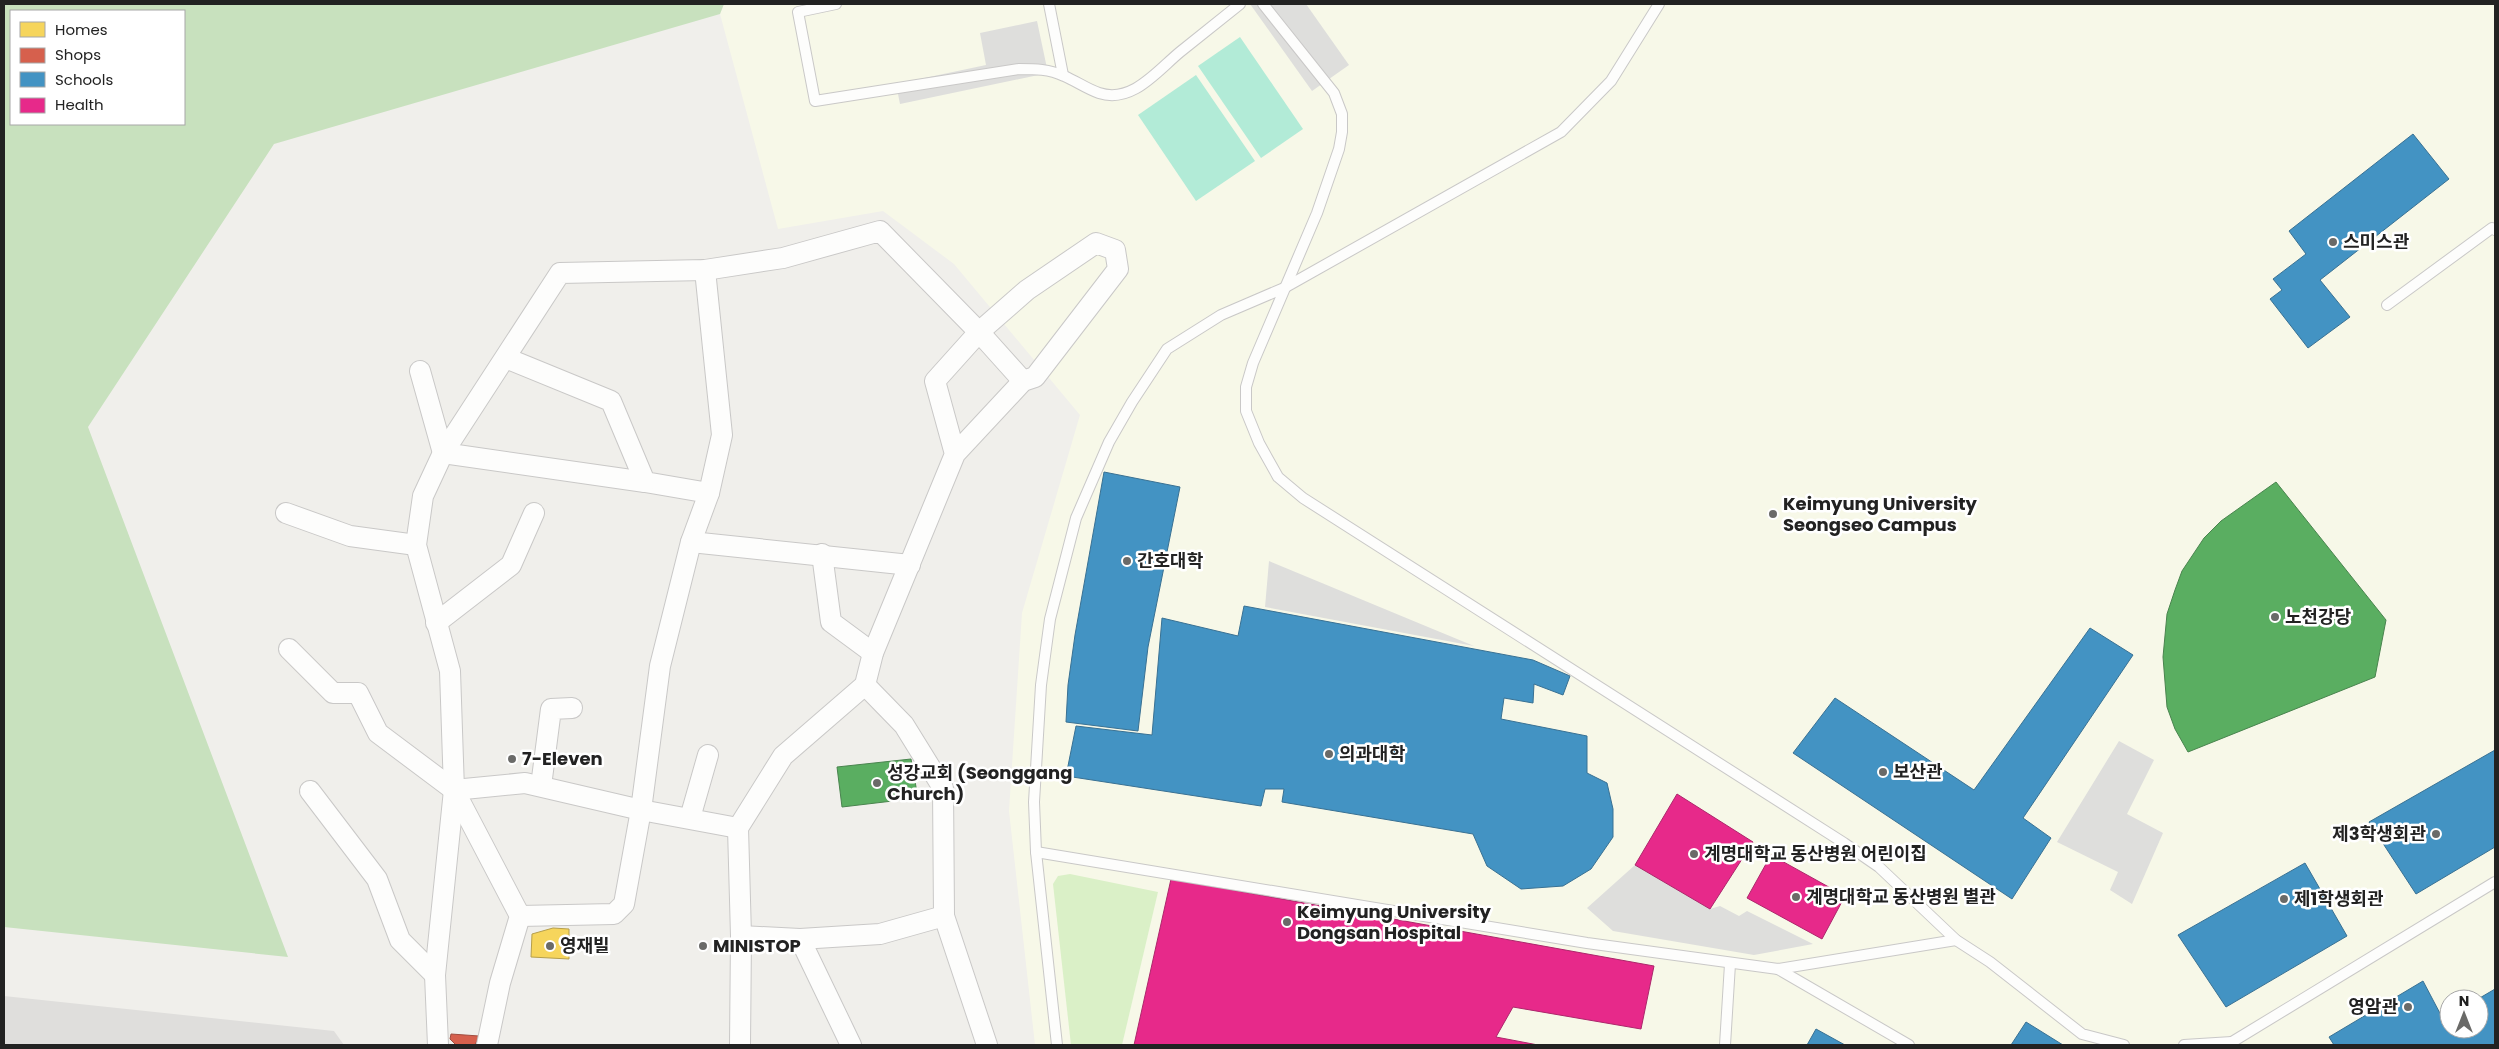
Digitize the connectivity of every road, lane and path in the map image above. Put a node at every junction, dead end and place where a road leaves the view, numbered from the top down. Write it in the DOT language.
graph roads {
  1 [pos="836,4"];
  2 [pos="1049,4"];
  3 [pos="1240,4"];
  4 [pos="1262,4"];
  5 [pos="1659,4"];
  6 [pos="1063,75"];
  7 [pos="2495,230"];
  8 [pos="705,270"];
  9 [pos="1284,288"];
  10 [pos="2388,305"];
  11 [pos="979,332"];
  12 [pos="506,358"];
  13 [pos="420,371"];
  14 [pos="1023,381"];
  15 [pos="443,453"];
  16 [pos="955,454"];
  17 [pos="645,482"];
  18 [pos="709,493"];
  19 [pos="286,513"];
  20 [pos="534,513"];
  21 [pos="691,542"];
  22 [pos="416,545"];
  23 [pos="822,554"];
  24 [pos="910,565"];
  25 [pos="436,623"];
  26 [pos="289,649"];
  27 [pos="873,653"];
  28 [pos="866,685"];
  29 [pos="572,708"];
  30 [pos="708,755"];
  31 [pos="541,786"];
  32 [pos="454,790"];
  33 [pos="310,792"];
  34 [pos="641,810"];
  35 [pos="690,818"];
  36 [pos="738,828"];
  37 [pos="1036,852"];
  38 [pos="2495,882"];
  39 [pos="520,916"];
  40 [pos="944,916"];
  41 [pos="741,936"];
  42 [pos="800,939"];
  43 [pos="1956,940"];
  44 [pos="1730,964"];
  45 [pos="1778,969"];
  46 [pos="435,975"];
  47 [pos="2233,1044"];
  48 [pos="438,1045"];
  49 [pos="487,1045"];
  50 [pos="740,1045"];
  51 [pos="851,1045"];
  52 [pos="987,1045"];
  53 [pos="1057,1045"];
  54 [pos="1725,1045"];
  55 [pos="1908,1045"];
  56 [pos="2124,1045"];
  57 [pos="2184,1045"];
  1 -- 6 [label="lane"];
  2 -- 6 [label="lane"];
  3 -- 6 [label="lane"];
  4 -- 9 [label="lane"];
  5 -- 9 [label="lane"];
  7 -- 10 [label="lane"];
  8 -- 11 [label="street"];
  8 -- 12 [label="street"];
  8 -- 18 [label="street"];
  9 -- 37 [label="lane"];
  9 -- 43 [label="lane"];
  11 -- 14 [label="street"];
  11 -- 14 [label="street"];
  11 -- 16 [label="street"];
  12 -- 15 [label="street"];
  12 -- 17 [label="street"];
  13 -- 15 [label="street"];
  14 -- 16 [label="street"];
  15 -- 17 [label="street"];
  15 -- 22 [label="street"];
  16 -- 24 [label="street"];
  17 -- 18 [label="street"];
  18 -- 21 [label="street"];
  19 -- 22 [label="street"];
  20 -- 25 [label="street"];
  21 -- 23 [label="street"];
  21 -- 34 [label="street"];
  22 -- 25 [label="street"];
  23 -- 24 [label="street"];
  23 -- 27 [label="street"];
  24 -- 27 [label="street"];
  25 -- 32 [label="street"];
  26 -- 32 [label="street"];
  27 -- 28 [label="street"];
  28 -- 36 [label="street"];
  28 -- 40 [label="street"];
  29 -- 31 [label="street"];
  30 -- 35 [label="street"];
  31 -- 32 [label="street"];
  31 -- 34 [label="street"];
  32 -- 39 [label="street"];
  32 -- 46 [label="street"];
  33 -- 46 [label="street"];
  34 -- 35 [label="street"];
  34 -- 39 [label="street"];
  35 -- 36 [label="street"];
  36 -- 41 [label="street"];
  37 -- 44 [label="lane"];
  37 -- 53 [label="lane"];
  38 -- 47 [label="lane"];
  39 -- 49 [label="street"];
  40 -- 42 [label="street"];
  40 -- 52 [label="street"];
  41 -- 42 [label="street"];
  41 -- 50 [label="street"];
  42 -- 51 [label="street"];
  43 -- 45 [label="lane"];
  43 -- 56 [label="lane"];
  44 -- 45 [label="lane"];
  44 -- 54 [label="lane"];
  45 -- 55 [label="lane"];
  46 -- 48 [label="street"];
  47 -- 57 [label="lane"];
}
